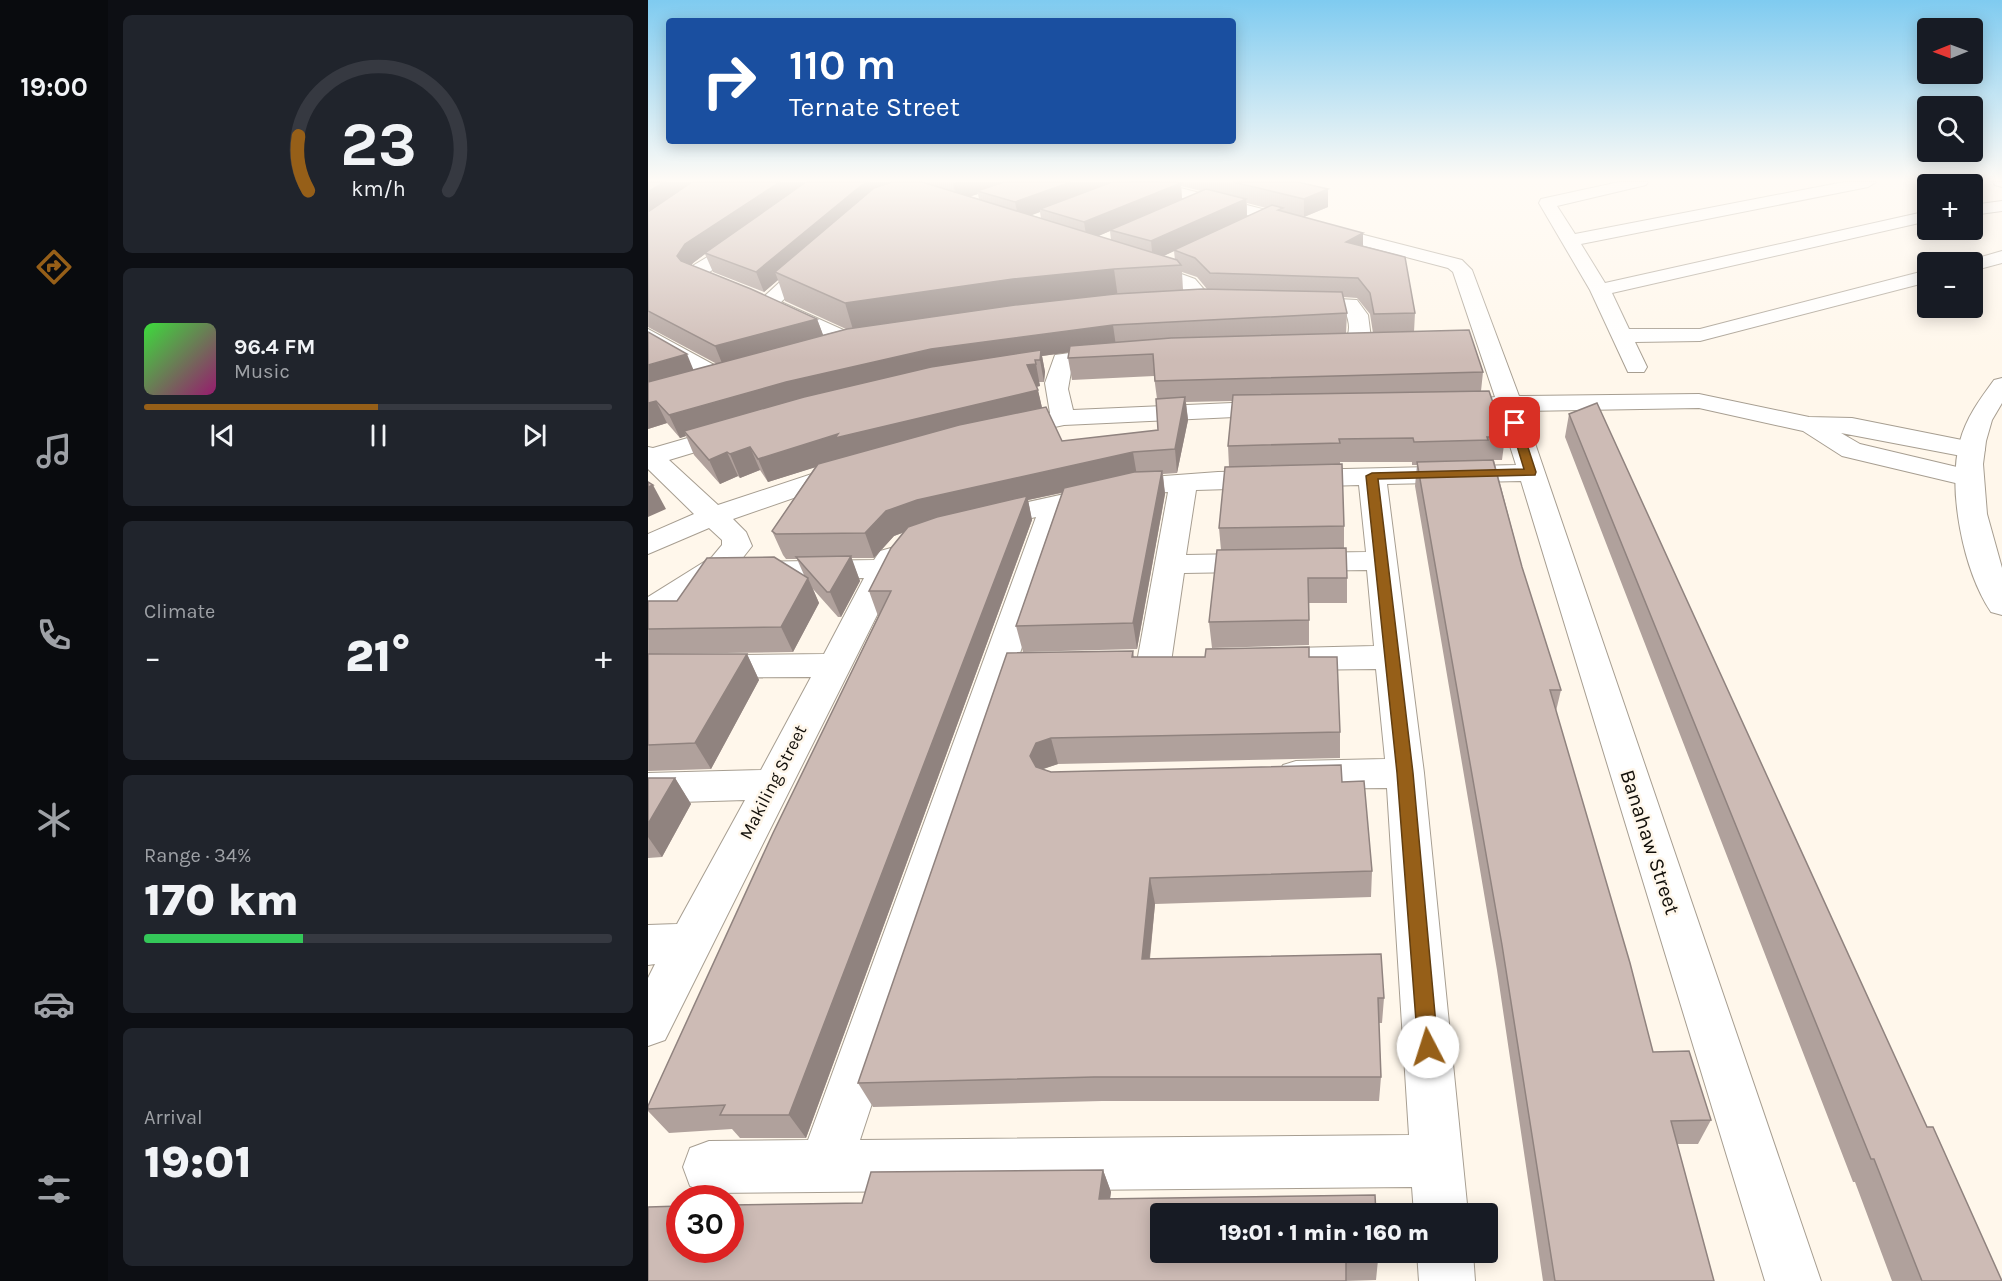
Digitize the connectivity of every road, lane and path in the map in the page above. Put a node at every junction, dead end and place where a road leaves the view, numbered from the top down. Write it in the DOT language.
graph roads {
  1 [pos="741,242"];
  2 [pos="1369,242"];
  3 [pos="1573,242"];
  4 [pos="1814,242"];
  5 [pos="829,247"];
  6 [pos="2002,257"];
  7 [pos="1122,259"];
  8 [pos="1175,260"];
  9 [pos="1983,262"];
  10 [pos="1154,270"];
  11 [pos="1917,279"];
  12 [pos="1600,290"];
  13 [pos="767,303"];
  14 [pos="1275,303"];
  15 [pos="1150,304"];
  16 [pos="648,336"];
  17 [pos="1623,336"];
  18 [pos="1355,342"];
  19 [pos="1379,342"];
  20 [pos="1463,342"];
  21 [pos="1487,342"];
  22 [pos="1332,345"];
  23 [pos="822,350"];
  24 [pos="1132,352"];
  25 [pos="1636,367"];
  26 [pos="2002,385"];
  27 [pos="689,387"];
  28 [pos="1509,403"];
  29 [pos="1462,404"];
  30 [pos="1299,408"];
  31 [pos="1064,418"];
  32 [pos="760,425"];
  33 [pos="1809,425"];
  34 [pos="984,434"];
  35 [pos="1972,450"];
  36 [pos="649,457"];
  37 [pos="876,462"];
  38 [pos="1531,472"];
  39 [pos="1372,476"];
  40 [pos="1968,478"];
  41 [pos="1183,483"];
  42 [pos="1055,504"];
  43 [pos="711,517"];
  44 [pos="968,524"];
  45 [pos="648,545"];
  46 [pos="1383,561"];
  47 [pos="1170,564"];
  48 [pos="710,572"];
  49 [pos="2002,605"];
  50 [pos="648,611"];
  51 [pos="1393,657"];
  52 [pos="1262,660"];
  53 [pos="1154,662"];
  54 [pos="1190,662"];
  55 [pos="1120,663"];
  56 [pos="834,665"];
  57 [pos="648,667"];
  58 [pos="1405,773"];
  59 [pos="1261,776"];
  60 [pos="772,784"];
  61 [pos="648,788"];
  62 [pos="690,943"];
  63 [pos="648,945"];
  64 [pos="648,1024"];
  65 [pos="1437,1161"];
  66 [pos="825,1166"];
  67 [pos="709,1167"];
  68 [pos="1441,1203"];
  69 [pos="1446,1263"];
  70 [pos="1447,1281"];
  71 [pos="1793,1281"];
  1 -- 13 [label="street"];
  2 -- 21 [label="street, Banahaw Street"];
  3 -- 12 [label="street"];
  4 -- 12 [label="street"];
  5 -- 13 [label="street"];
  6 -- 9 [label="street"];
  7 -- 10 [label="street"];
  8 -- 10 [label="street"];
  10 -- 15 [label="street"];
  11 -- 17 [label="street"];
  12 -- 17 [label="street"];
  13 -- 23 [label="street"];
  14 -- 18 [label="street"];
  16 -- 27 [label="street"];
  17 -- 25 [label="street"];
  18 -- 19 [label="street"];
  18 -- 22 [label="street"];
  20 -- 21 [label="street"];
  21 -- 28 [label="street, Banahaw Street"];
  24 -- 31 [label="street"];
  26 -- 35 [label="street"];
  28 -- 29 [label="street"];
  28 -- 33 [label="street"];
  28 -- 38 [label="street, Banahaw Street"];
  30 -- 31 [label="street"];
  31 -- 34 [label="street"];
  32 -- 36 [label="street"];
  33 -- 35 [label="street"];
  33 -- 40 [label="street"];
  35 -- 40 [label="street"];
  36 -- 43 [label="street"];
  37 -- 43 [label="street"];
  38 -- 39 [label="street"];
  38 -- 71 [label="street, Banahaw Street"];
  39 -- 41 [label="street"];
  39 -- 46 [label="street"];
  40 -- 49 [label="street"];
  41 -- 42 [label="street"];
  41 -- 47 [label="street"];
  42 -- 44 [label="street"];
  42 -- 66 [label="street"];
  43 -- 45 [label="street"];
  43 -- 48 [label="street"];
  46 -- 47 [label="street"];
  46 -- 51 [label="street"];
  47 -- 53 [label="street"];
  48 -- 50 [label="street"];
  48 -- 56 [label="street, Makiling Street"];
  51 -- 52 [label="street"];
  51 -- 58 [label="street"];
  53 -- 54 [label="street"];
  53 -- 55 [label="street"];
  56 -- 57 [label="street"];
  56 -- 60 [label="street, Makiling Street"];
  58 -- 59 [label="street"];
  58 -- 65 [label="street"];
  60 -- 61 [label="street"];
  60 -- 62 [label="street, Makiling Street"];
  62 -- 63 [label="street"];
  62 -- 64 [label="street, Makiling Street"];
  65 -- 66 [label="street"];
  65 -- 68 [label="street"];
  66 -- 67 [label="street"];
  69 -- 70 [label="street"];
}
